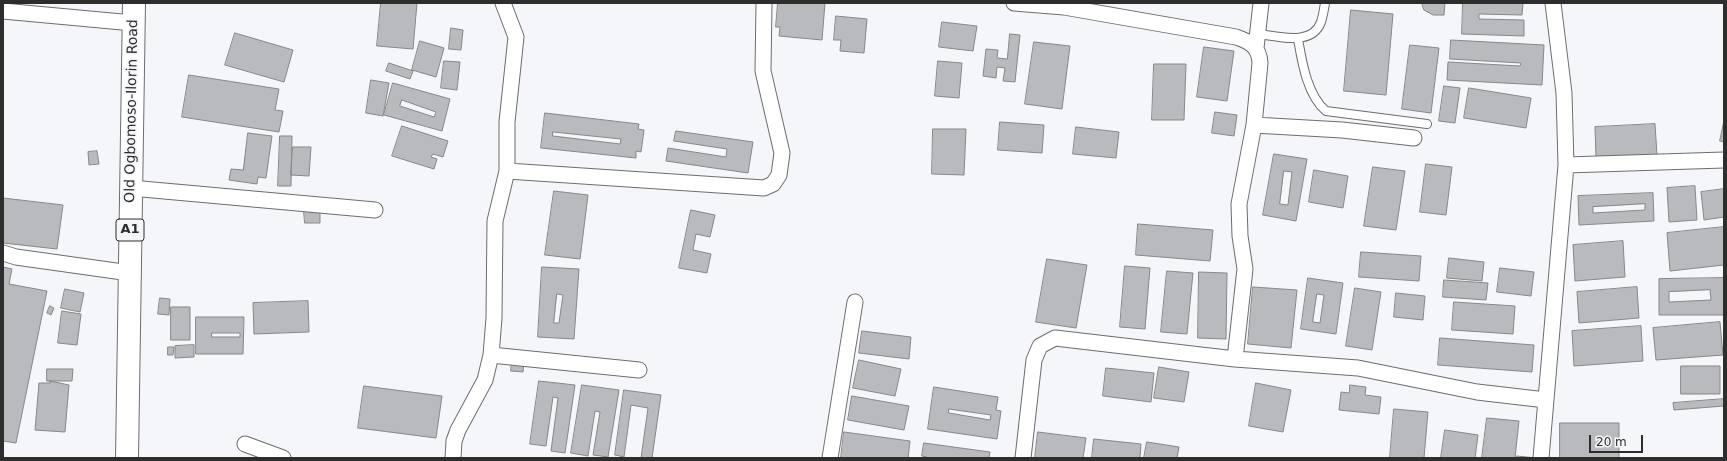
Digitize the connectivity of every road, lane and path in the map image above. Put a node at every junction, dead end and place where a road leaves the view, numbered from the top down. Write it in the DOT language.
graph roads {
  1 [pos="503,3"];
  2 [pos="764,3"];
  3 [pos="1014,3"];
  4 [pos="1261,3"];
  5 [pos="1325,3"];
  6 [pos="1554,3"];
  7 [pos="3,11"];
  8 [pos="134,13"];
  9 [pos="1298,39"];
  10 [pos="1257,41"];
  11 [pos="1427,124"];
  12 [pos="1254,125"];
  13 [pos="1414,138"];
  14 [pos="1724,160"];
  15 [pos="1566,164"];
  16 [pos="507,171"];
  17 [pos="131,188"];
  18 [pos="375,210"];
  19 [pos="3,253"];
  20 [pos="130,273"];
  21 [pos="855,302"];
  22 [pos="491,355"];
  23 [pos="1235,359"];
  24 [pos="639,370"];
  25 [pos="1546,400"];
  26 [pos="245,444"];
  27 [pos="127,458"];
  28 [pos="283,458"];
  29 [pos="453,458"];
  30 [pos="830,458"];
  31 [pos="1023,458"];
  32 [pos="1541,458"];
  1 -- 16 [label="street"];
  2 -- 16 [label="street"];
  3 -- 10 [label="street"];
  4 -- 10 [label="street"];
  5 -- 9 [label="lane"];
  6 -- 15 [label="street"];
  7 -- 8 [label="street"];
  8 -- 17 [label="highway, Old Ogbomoso-Ilorin Road / A1"];
  9 -- 10 [label="lane"];
  9 -- 11 [label="lane"];
  10 -- 12 [label="street"];
  12 -- 13 [label="street"];
  12 -- 23 [label="street"];
  14 -- 15 [label="street"];
  15 -- 25 [label="street"];
  16 -- 22 [label="street"];
  17 -- 18 [label="street"];
  17 -- 20 [label="highway, Old Ogbomoso-Ilorin Road / A1"];
  19 -- 20 [label="street"];
  20 -- 27 [label="highway, Old Ogbomoso-Ilorin Road / A1"];
  21 -- 30 [label="street"];
  22 -- 24 [label="street"];
  22 -- 29 [label="street"];
  23 -- 25 [label="street"];
  23 -- 31 [label="street"];
  25 -- 32 [label="street"];
  26 -- 28 [label="street"];
}
